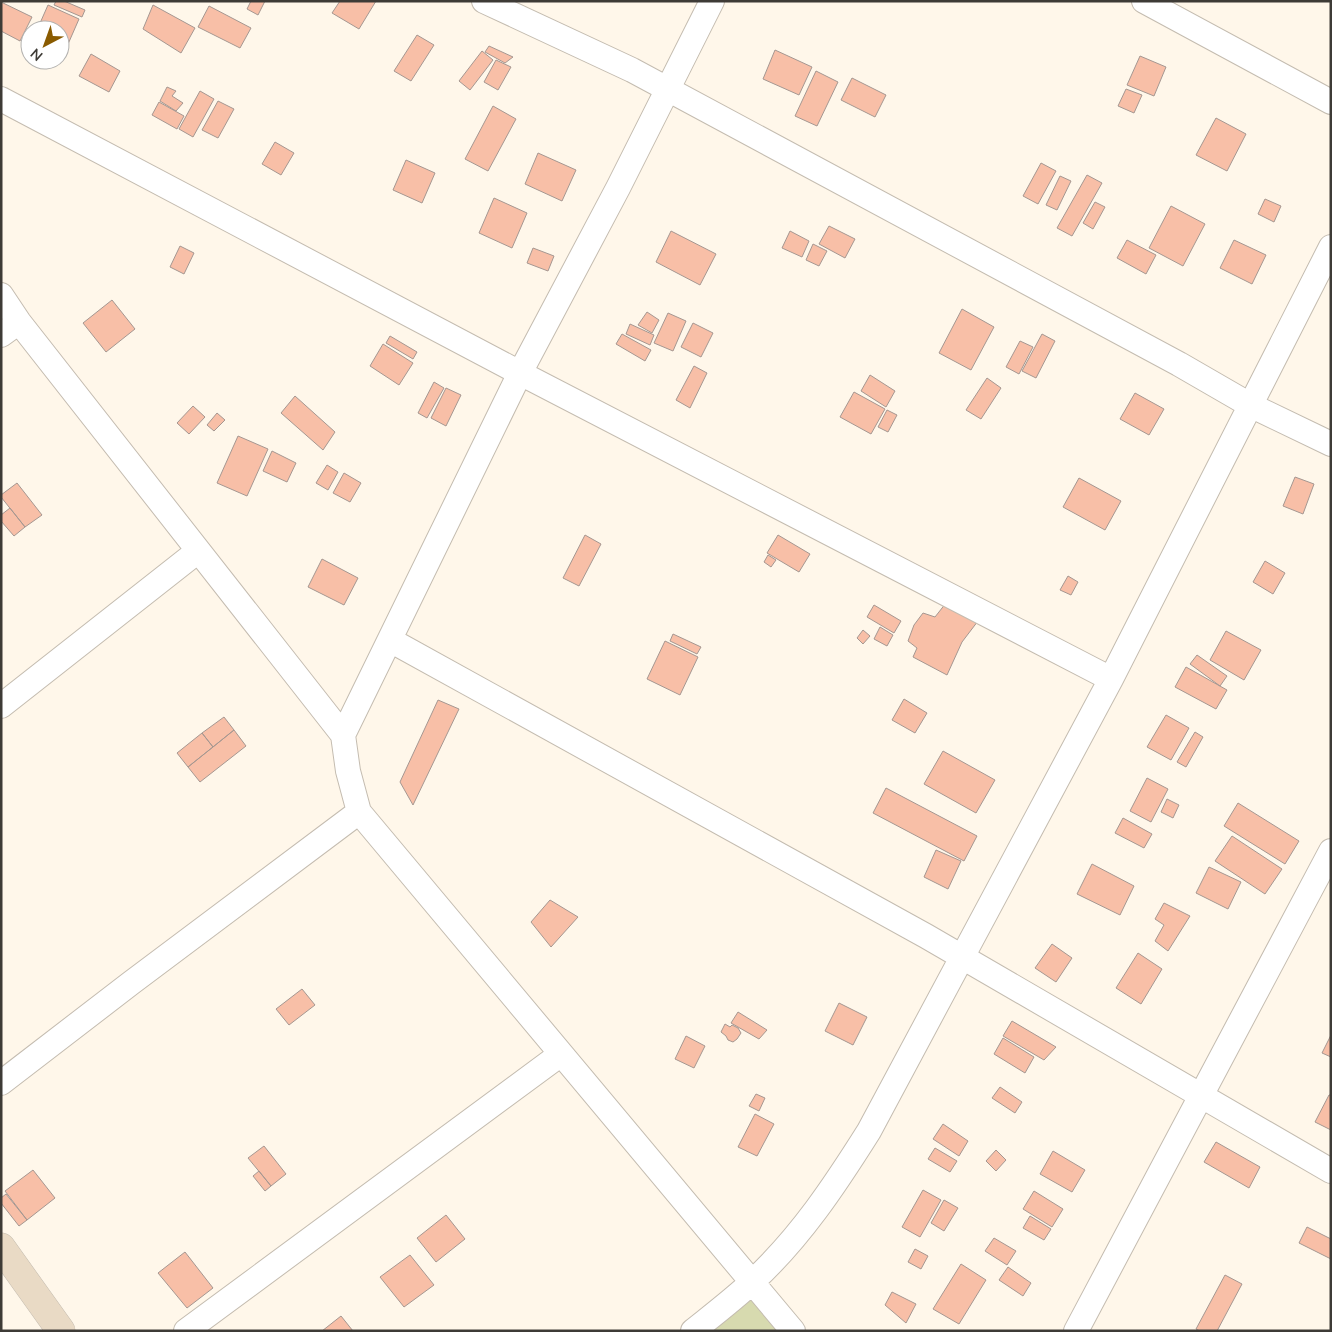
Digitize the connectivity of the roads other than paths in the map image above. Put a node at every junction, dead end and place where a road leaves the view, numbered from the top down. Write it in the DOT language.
graph roads {
  1 [pos="484,1"];
  2 [pos="712,1"];
  3 [pos="1144,1"];
  4 [pos="668,89"];
  5 [pos="1,99"];
  6 [pos="1331,102"];
  7 [pos="1331,247"];
  8 [pos="1,295"];
  9 [pos="10,328"];
  10 [pos="520,373"];
  11 [pos="1250,405"];
  12 [pos="1331,444"];
  13 [pos="198,551"];
  14 [pos="390,640"];
  15 [pos="1111,679"];
  16 [pos="1,706"];
  17 [pos="343,735"];
  18 [pos="359,812"];
  19 [pos="1331,850"];
  20 [pos="962,957"];
  21 [pos="561,1054"];
  22 [pos="1,1083"];
  23 [pos="1202,1096"];
  24 [pos="1331,1172"];
  25 [pos="1,1248"];
  26 [pos="752,1282"];
  27 [pos="61,1331"];
  28 [pos="186,1331"];
  29 [pos="693,1331"];
  30 [pos="793,1331"];
  31 [pos="1076,1331"];
  1 -- 4 [label="street"];
  2 -- 4 [label="street"];
  3 -- 6 [label="street"];
  4 -- 10 [label="street"];
  4 -- 11 [label="street"];
  5 -- 10 [label="street"];
  7 -- 11 [label="street"];
  8 -- 9 [label="street"];
  9 -- 13 [label="street"];
  10 -- 14 [label="street"];
  10 -- 15 [label="street"];
  11 -- 12 [label="street"];
  11 -- 15 [label="street"];
  13 -- 16 [label="street"];
  13 -- 17 [label="street"];
  14 -- 17 [label="street"];
  14 -- 20 [label="street"];
  15 -- 20 [label="street"];
  17 -- 18 [label="street"];
  18 -- 21 [label="street"];
  18 -- 22 [label="street"];
  19 -- 23 [label="street"];
  20 -- 23 [label="street"];
  20 -- 26 [label="street"];
  21 -- 26 [label="street"];
  21 -- 28 [label="street"];
  23 -- 24 [label="street"];
  23 -- 31 [label="street"];
  25 -- 27 [label="main road"];
  26 -- 29 [label="street"];
  26 -- 30 [label="street"];
}
